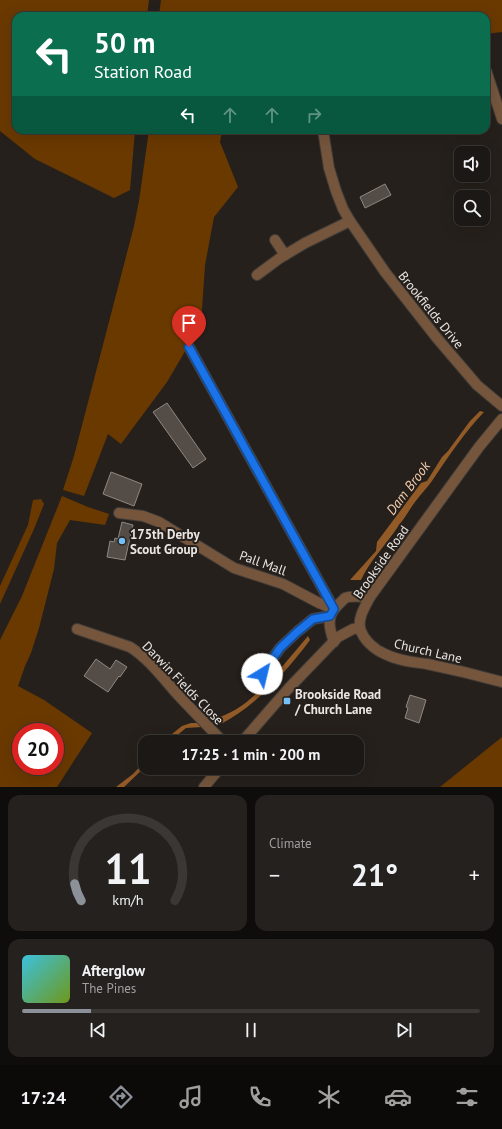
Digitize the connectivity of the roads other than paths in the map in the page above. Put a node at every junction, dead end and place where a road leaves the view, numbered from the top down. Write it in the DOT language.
graph roads {
  1 [pos="490,82"];
  2 [pos="502,119"];
  3 [pos="324,134"];
  4 [pos="350,221"];
  5 [pos="275,240"];
  6 [pos="285,255"];
  7 [pos="257,275"];
  8 [pos="189,347"];
  9 [pos="502,406"];
  10 [pos="502,419"];
  11 [pos="119,513"];
  12 [pos="370,597"];
  13 [pos="332,612"];
  14 [pos="360,628"];
  15 [pos="77,629"];
  16 [pos="334,642"];
  17 [pos="262,674"];
  18 [pos="502,682"];
  19 [pos="216,735"];
  20 [pos="248,735"];
  21 [pos="214,775"];
  22 [pos="204,787"];
  1 -- 2 [label="street"];
  3 -- 4 [label="street, Brookfields Drive"];
  4 -- 6 [label="street"];
  4 -- 9 [label="street, Brookfields Drive"];
  5 -- 6 [label="street"];
  6 -- 7 [label="street"];
  8 -- 13 [label="street"];
  10 -- 12 [label="street, Brookside Road"];
  11 -- 13 [label="street, Pall Mall"];
  12 -- 13 [label="street"];
  12 -- 14 [label="street, Brookside Road"];
  13 -- 16 [label="street"];
  13 -- 17 [label="street"];
  14 -- 16 [label="street"];
  14 -- 18 [label="street, Church Lane"];
  15 -- 19 [label="street, Darwin Fields Close"];
  16 -- 20 [label="street"];
  21 -- 22 [label="street"];
}
